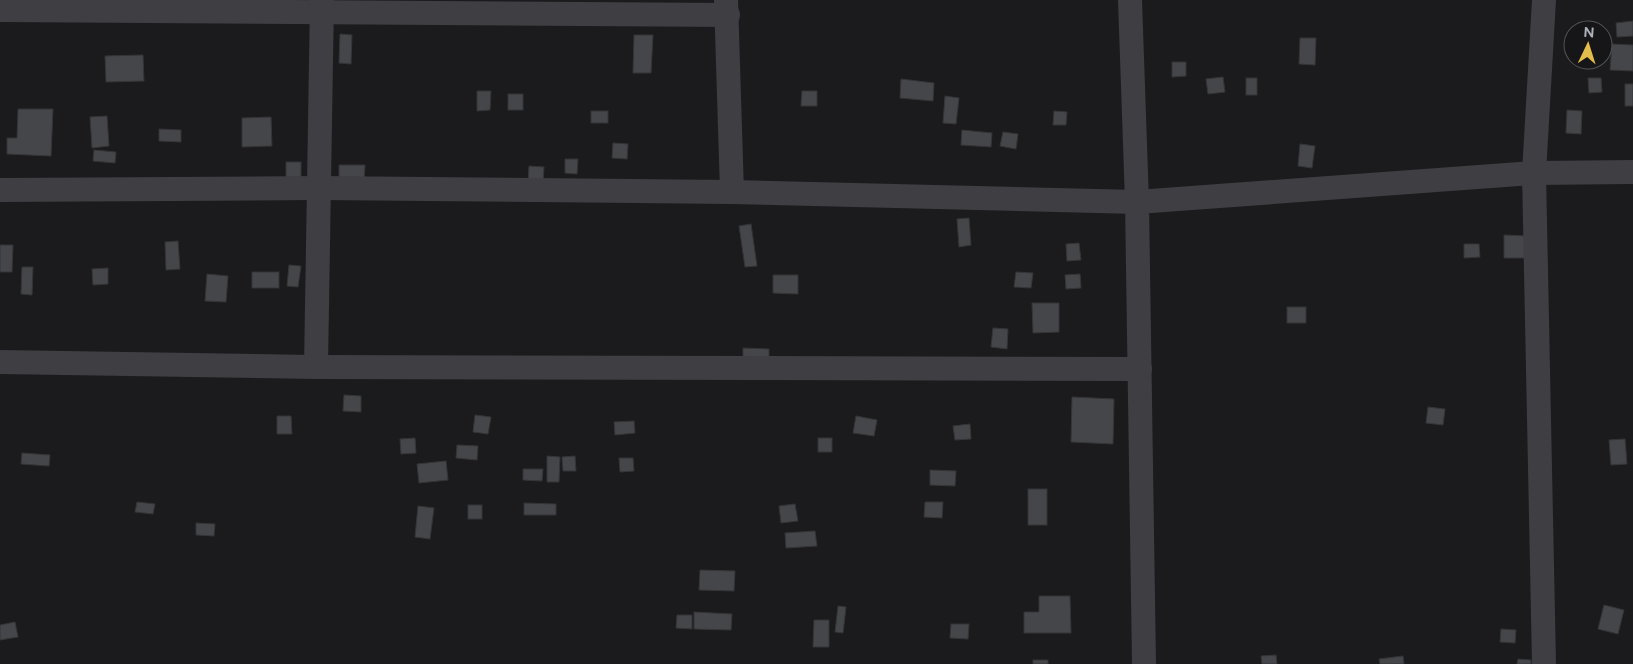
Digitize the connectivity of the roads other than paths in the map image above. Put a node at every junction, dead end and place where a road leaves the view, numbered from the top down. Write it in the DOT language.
graph roads {
  1 [pos="1130,0"];
  2 [pos="1544,0"];
  3 [pos="322,6"];
  4 [pos="727,7"];
  5 [pos="0,10"];
  6 [pos="1633,172"];
  7 [pos="1534,173"];
  8 [pos="318,188"];
  9 [pos="0,190"];
  10 [pos="732,192"];
  11 [pos="1137,202"];
  12 [pos="0,362"];
  13 [pos="316,367"];
  14 [pos="1140,369"];
  15 [pos="1144,664"];
  16 [pos="1544,664"];
  1 -- 11 [label="street"];
  2 -- 7 [label="street"];
  3 -- 4 [label="street"];
  3 -- 5 [label="street"];
  3 -- 8 [label="street"];
  4 -- 10 [label="street"];
  6 -- 7 [label="street"];
  7 -- 11 [label="street"];
  7 -- 16 [label="street"];
  8 -- 9 [label="street"];
  8 -- 10 [label="street"];
  8 -- 13 [label="street"];
  10 -- 11 [label="street"];
  11 -- 14 [label="street"];
  12 -- 13 [label="street"];
  13 -- 14 [label="street"];
  14 -- 15 [label="street"];
}
